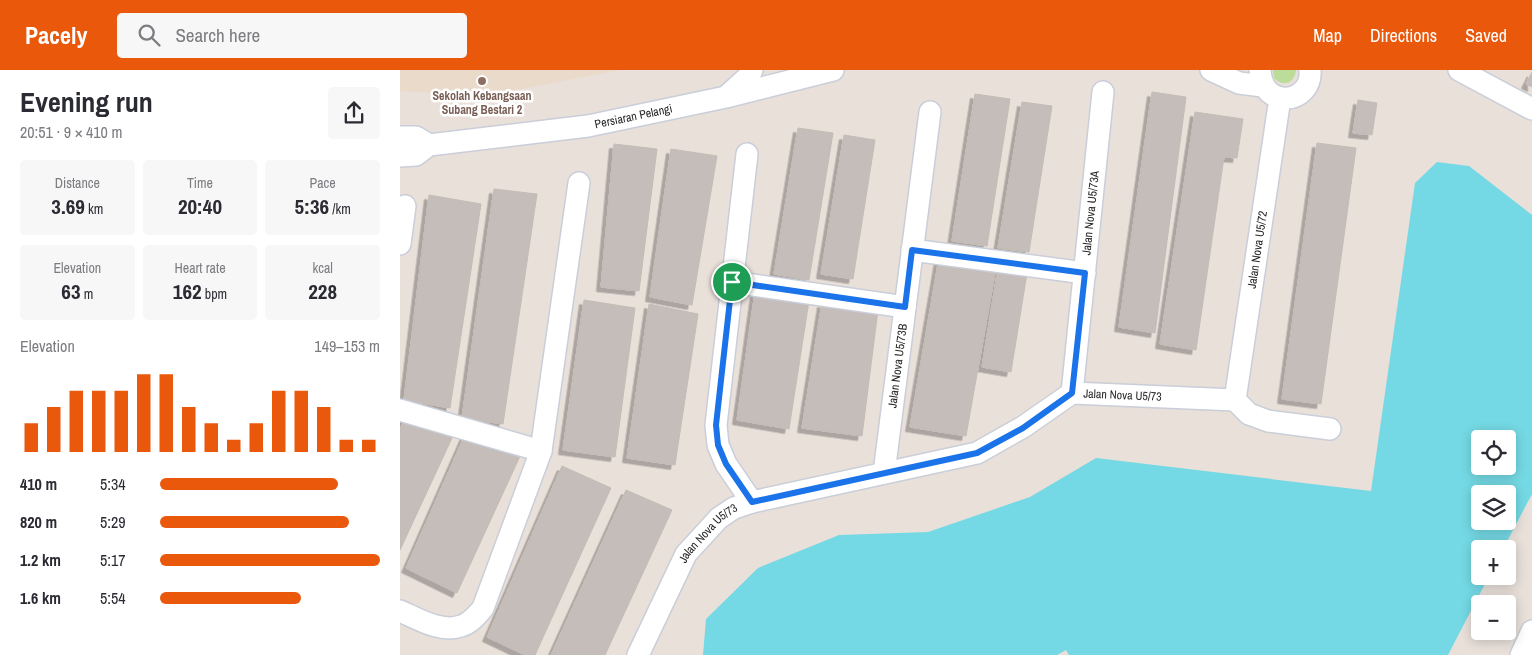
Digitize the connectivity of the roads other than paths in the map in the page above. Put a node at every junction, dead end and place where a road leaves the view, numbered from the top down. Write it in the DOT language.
graph roads {
  1 [pos="752,70"];
  2 [pos="833,70"];
  3 [pos="1211,70"];
  4 [pos="1310,70"];
  5 [pos="1459,70"];
  6 [pos="799,74"];
  7 [pos="1481,75"];
  8 [pos="1268,85"];
  9 [pos="1103,92"];
  10 [pos="726,96"];
  11 [pos="1532,109"];
  12 [pos="930,112"];
  13 [pos="400,137"];
  14 [pos="429,145"];
  15 [pos="747,154"];
  16 [pos="400,156"];
  17 [pos="579,183"];
  18 [pos="404,206"];
  19 [pos="400,244"];
  20 [pos="912,250"];
  21 [pos="1085,273"];
  22 [pos="732,282"];
  23 [pos="905,307"];
  24 [pos="1072,393"];
  25 [pos="1235,400"];
  26 [pos="400,410"];
  27 [pos="1330,429"];
  28 [pos="541,451"];
  29 [pos="884,473"];
  30 [pos="752,502"];
  31 [pos="400,611"];
  32 [pos="1532,632"];
  33 [pos="638,655"];
  34 [pos="1521,655"];
  1 -- 10 [label="street"];
  2 -- 6 [label="street, Persiaran Pelangi"];
  3 -- 8 [label="street"];
  4 -- 8 [label="street"];
  5 -- 7 [label="street"];
  6 -- 10 [label="street, Persiaran Pelangi"];
  7 -- 11 [label="street"];
  8 -- 25 [label="street, Jalan Nova U5/72"];
  9 -- 21 [label="street, Jalan Nova U5/73A"];
  10 -- 14 [label="street, Persiaran Pelangi"];
  12 -- 20 [label="street, Jalan Nova U5/73B"];
  13 -- 14 [label="street, Persiaran Pelangi"];
  14 -- 16 [label="street, Persiaran Pelangi"];
  15 -- 22 [label="street"];
  17 -- 28 [label="street"];
  18 -- 19 [label="street"];
  20 -- 21 [label="street"];
  20 -- 23 [label="street, Jalan Nova U5/73B"];
  21 -- 24 [label="street, Jalan Nova U5/73A"];
  22 -- 23 [label="street"];
  22 -- 30 [label="street"];
  23 -- 29 [label="street, Jalan Nova U5/73B"];
  24 -- 25 [label="street, Jalan Nova U5/73"];
  24 -- 29 [label="street, Jalan Nova U5/73"];
  25 -- 27 [label="street"];
  26 -- 28 [label="street"];
  28 -- 31 [label="street"];
  29 -- 30 [label="street, Jalan Nova U5/73"];
  30 -- 33 [label="street, Jalan Nova U5/73"];
  32 -- 34 [label="street"];
}
